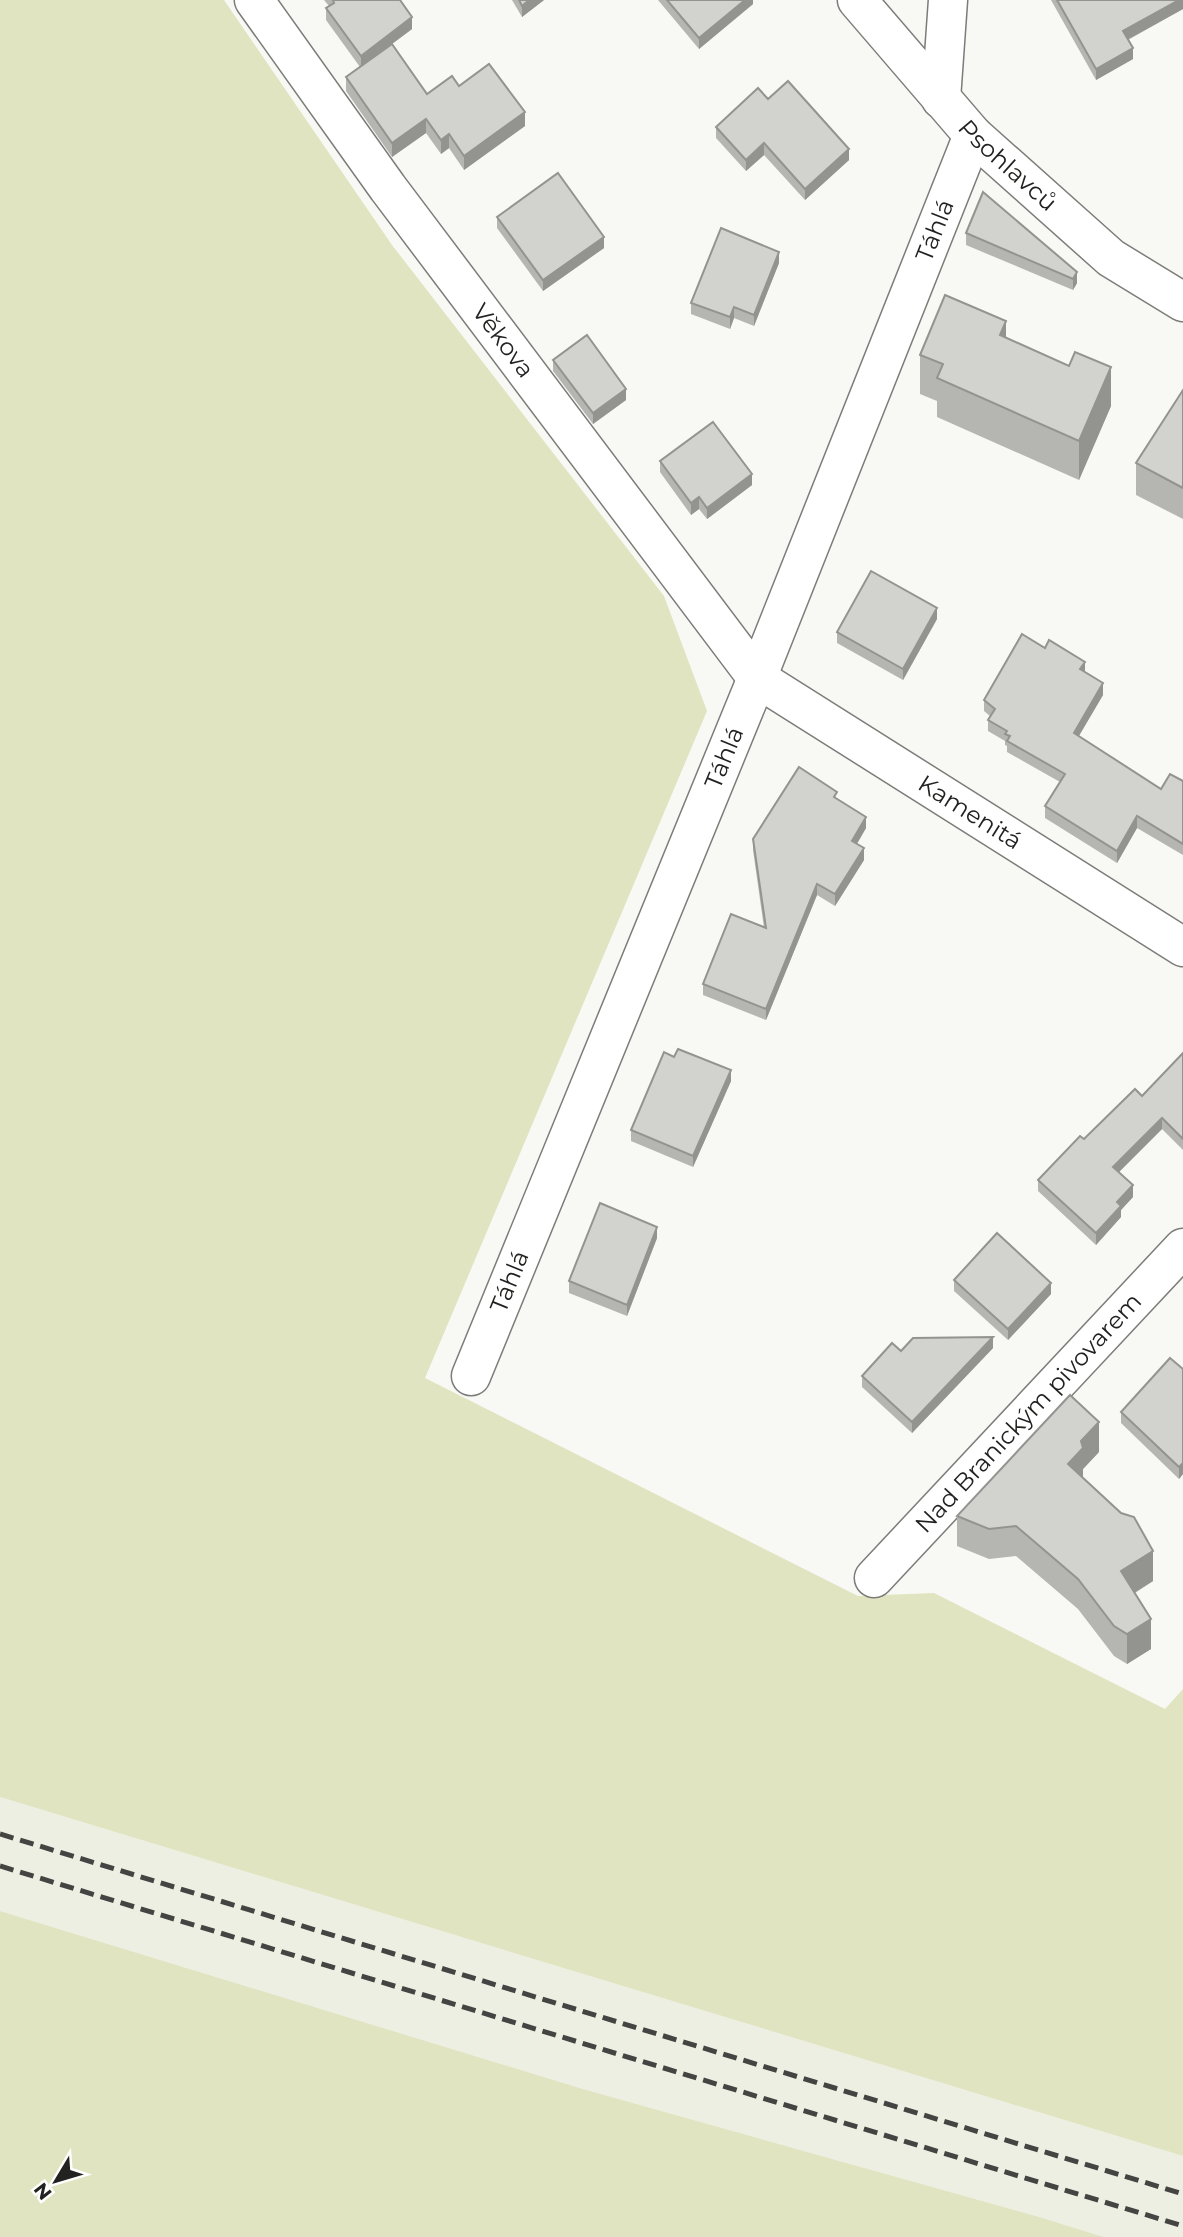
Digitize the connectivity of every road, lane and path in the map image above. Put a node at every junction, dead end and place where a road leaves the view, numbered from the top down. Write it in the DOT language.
graph roads {
  1 [pos="254,0"];
  2 [pos="857,0"];
  3 [pos="948,0"];
  4 [pos="941,99"];
  5 [pos="973,135"];
  6 [pos="1183,302"];
  7 [pos="757,678"];
  8 [pos="1183,947"];
  9 [pos="1183,1248"];
  10 [pos="471,1376"];
  11 [pos="874,1578"];
  1 -- 7 [label="street, Věkova"];
  2 -- 4 [label="street, Psohlavců"];
  3 -- 4 [label="street"];
  4 -- 5 [label="street, Psohlavců"];
  5 -- 6 [label="street, Psohlavců"];
  5 -- 7 [label="street, Táhlá"];
  7 -- 8 [label="street, Kamenitá"];
  7 -- 10 [label="street, Táhlá"];
  9 -- 11 [label="street, Nad Branickým pivovarem"];
}
